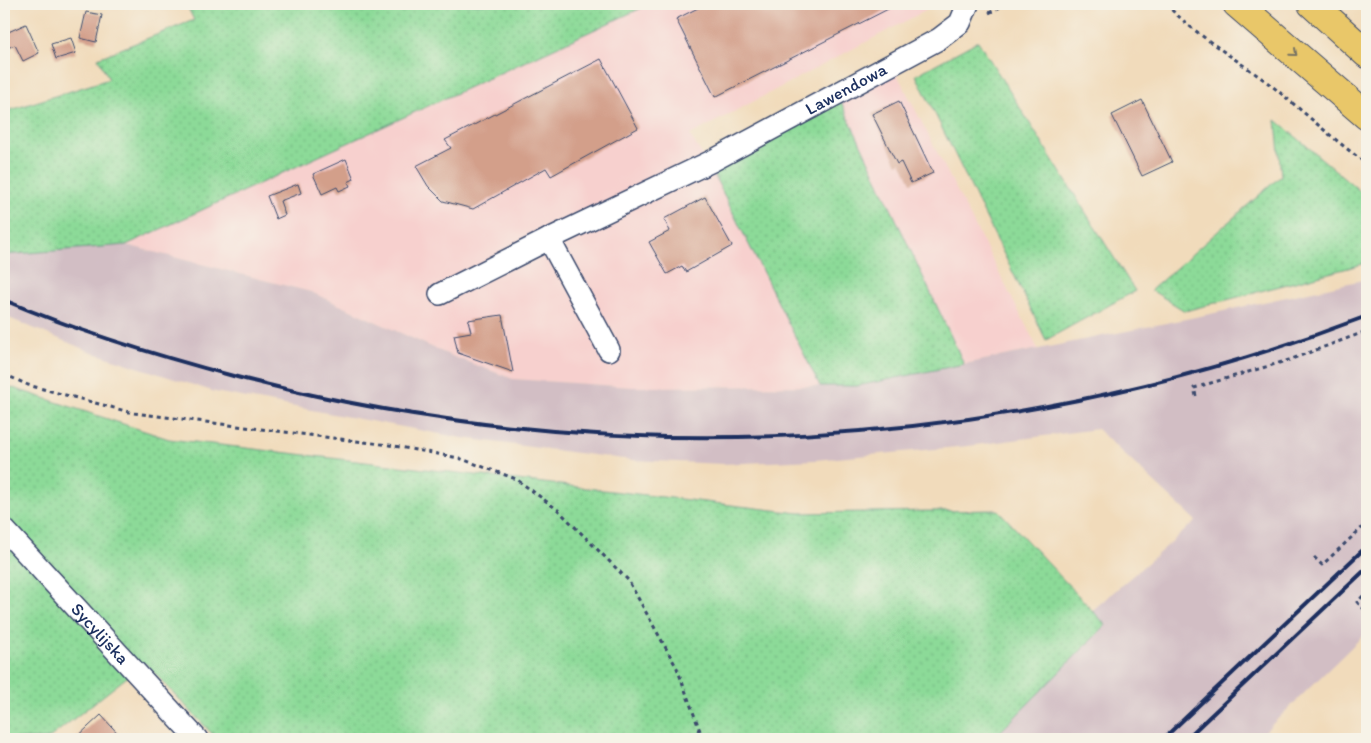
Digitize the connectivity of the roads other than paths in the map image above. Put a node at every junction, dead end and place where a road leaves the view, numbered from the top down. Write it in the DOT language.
graph roads {
  1 [pos="968,4"];
  2 [pos="1229,4"];
  3 [pos="1237,4"];
  4 [pos="1316,6"];
  5 [pos="1257,22"];
  6 [pos="1367,54"];
  7 [pos="1367,116"];
  8 [pos="549,239"];
  9 [pos="440,294"];
  10 [pos="609,350"];
  11 [pos="4,529"];
  12 [pos="197,739"];
  1 -- 8 [label="street, Lawendowa"];
  2 -- 5 [label="main road"];
  3 -- 5 [label="main road"];
  4 -- 6 [label="main road"];
  5 -- 7 [label="main road, one-way"];
  8 -- 9 [label="street, Lawendowa"];
  8 -- 10 [label="street"];
  11 -- 12 [label="street, Sycylijska"];
}
